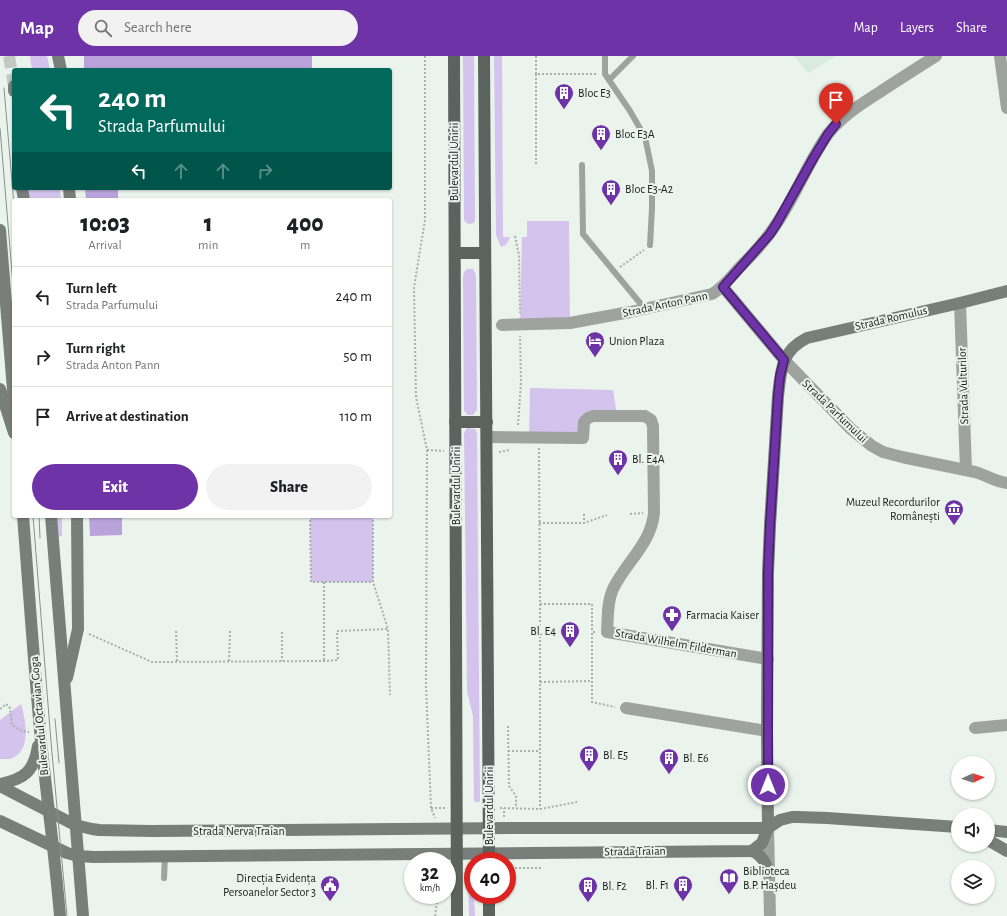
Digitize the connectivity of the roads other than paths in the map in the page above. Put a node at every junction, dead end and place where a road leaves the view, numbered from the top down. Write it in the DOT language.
graph roads {
  1 [pos="58,56"];
  2 [pos="454,56"];
  3 [pos="484,56"];
  4 [pos="605,56"];
  5 [pos="633,56"];
  6 [pos="936,56"];
  7 [pos="1000,56"];
  8 [pos="61,68"];
  9 [pos="609,80"];
  10 [pos="1007,108"];
  11 [pos="582,165"];
  12 [pos="0,230"];
  13 [pos="650,245"];
  14 [pos="455,253"];
  15 [pos="486,253"];
  16 [pos="723,287"];
  17 [pos="1007,291"];
  18 [pos="960,303"];
  19 [pos="645,309"];
  20 [pos="502,326"];
  21 [pos="784,360"];
  22 [pos="12,377"];
  23 [pos="0,389"];
  24 [pos="455,422"];
  25 [pos="487,422"];
  26 [pos="12,427"];
  27 [pos="487,437"];
  28 [pos="966,470"];
  29 [pos="1003,482"];
  30 [pos="1007,491"];
  31 [pos="23,518"];
  32 [pos="51,518"];
  33 [pos="77,518"];
  34 [pos="768,659"];
  35 [pos="64,690"];
  36 [pos="626,708"];
  37 [pos="1007,725"];
  38 [pos="976,728"];
  39 [pos="767,731"];
  40 [pos="40,734"];
  41 [pos="0,785"];
  42 [pos="768,802"];
  43 [pos="48,811"];
  44 [pos="792,817"];
  45 [pos="0,821"];
  46 [pos="75,825"];
  47 [pos="951,827"];
  48 [pos="768,828"];
  49 [pos="457,829"];
  50 [pos="489,829"];
  51 [pos="995,831"];
  52 [pos="1007,832"];
  53 [pos="995,844"];
  54 [pos="52,846"];
  55 [pos="752,851"];
  56 [pos="1007,851"];
  57 [pos="489,852"];
  58 [pos="456,853"];
  59 [pos="404,854"];
  60 [pos="464,854"];
  61 [pos="78,856"];
  62 [pos="164,856"];
  63 [pos="516,856"];
  64 [pos="769,872"];
  65 [pos="164,878"];
  66 [pos="489,904"];
  67 [pos="60,916"];
  68 [pos="83,916"];
  69 [pos="457,916"];
  70 [pos="490,916"];
  71 [pos="770,916"];
  1 -- 8 [label="main road"];
  2 -- 14 [label="main road, Bulevardul Unirii"];
  3 -- 15 [label="main road, Bulevardul Unirii"];
  4 -- 9 [label="lane"];
  5 -- 9 [label="lane"];
  6 -- 16 [label="street, Strada Anton Pann"];
  7 -- 10 [label="street"];
  9 -- 13 [label="lane"];
  11 -- 19 [label="lane"];
  12 -- 22 [label="main road"];
  14 -- 15 [label="main road"];
  14 -- 24 [label="main road, Bulevardul Unirii"];
  15 -- 25 [label="main road, Bulevardul Unirii"];
  16 -- 19 [label="street, Strada Anton Pann"];
  16 -- 21 [label="street, Strada Parfumului"];
  17 -- 18 [label="main road, Strada Romulus"];
  18 -- 21 [label="main road, Strada Romulus"];
  18 -- 28 [label="street, Strada Vulturilor"];
  19 -- 20 [label="street, Strada Anton Pann"];
  21 -- 28 [label="street, Strada Parfumului"];
  21 -- 34 [label="main road"];
  23 -- 26 [label="main road"];
  24 -- 25 [label="main road"];
  24 -- 49 [label="main road, Bulevardul Unirii"];
  25 -- 27 [label="main road, Bulevardul Unirii"];
  27 -- 34 [label="street, Strada Wilhelm Filderman"];
  27 -- 50 [label="main road, Bulevardul Unirii"];
  28 -- 29 [label="street, Strada Parfumului"];
  29 -- 30 [label="street"];
  31 -- 40 [label="main road, Bulevardul Octavian Goga"];
  32 -- 35 [label="main road"];
  33 -- 35 [label="main road"];
  34 -- 39 [label="main road"];
  35 -- 46 [label="main road"];
  36 -- 39 [label="street"];
  37 -- 38 [label="street"];
  39 -- 42 [label="main road"];
  40 -- 41 [label="main road"];
  40 -- 43 [label="main road, Bulevardul Octavian Goga"];
  41 -- 43 [label="main road, Strada Nerva Traian"];
  42 -- 44 [label="main road"];
  42 -- 48 [label="main road"];
  43 -- 46 [label="main road, Strada Nerva Traian"];
  43 -- 54 [label="main road, Bulevardul Octavian Goga"];
  44 -- 47 [label="main road, Strada Traian"];
  44 -- 48 [label="main road, Strada Traian"];
  45 -- 54 [label="main road, Strada Nerva Traian"];
  46 -- 49 [label="main road, Strada Nerva Traian"];
  46 -- 61 [label="main road"];
  48 -- 50 [label="main road, Strada Traian"];
  48 -- 55 [label="main road"];
  48 -- 64 [label="street"];
  49 -- 50 [label="main road, Strada Nerva Traian"];
  49 -- 58 [label="main road, Bulevardul Unirii"];
  50 -- 57 [label="main road, Bulevardul Unirii"];
  51 -- 52 [label="main road"];
  53 -- 56 [label="main road"];
  54 -- 61 [label="main road, Strada Nerva Traian"];
  54 -- 67 [label="main road, Bulevardul Octavian Goga"];
  55 -- 63 [label="main road, Strada Traian"];
  55 -- 64 [label="main road"];
  58 -- 60 [label="main road, Strada Nerva Traian"];
  58 -- 69 [label="main road, Bulevardul Unirii"];
  59 -- 62 [label="main road, Strada Nerva Traian"];
  61 -- 62 [label="main road, Strada Nerva Traian"];
  61 -- 68 [label="main road"];
  62 -- 65 [label="lane"];
  64 -- 71 [label="street"];
  66 -- 70 [label="main road"];
}
